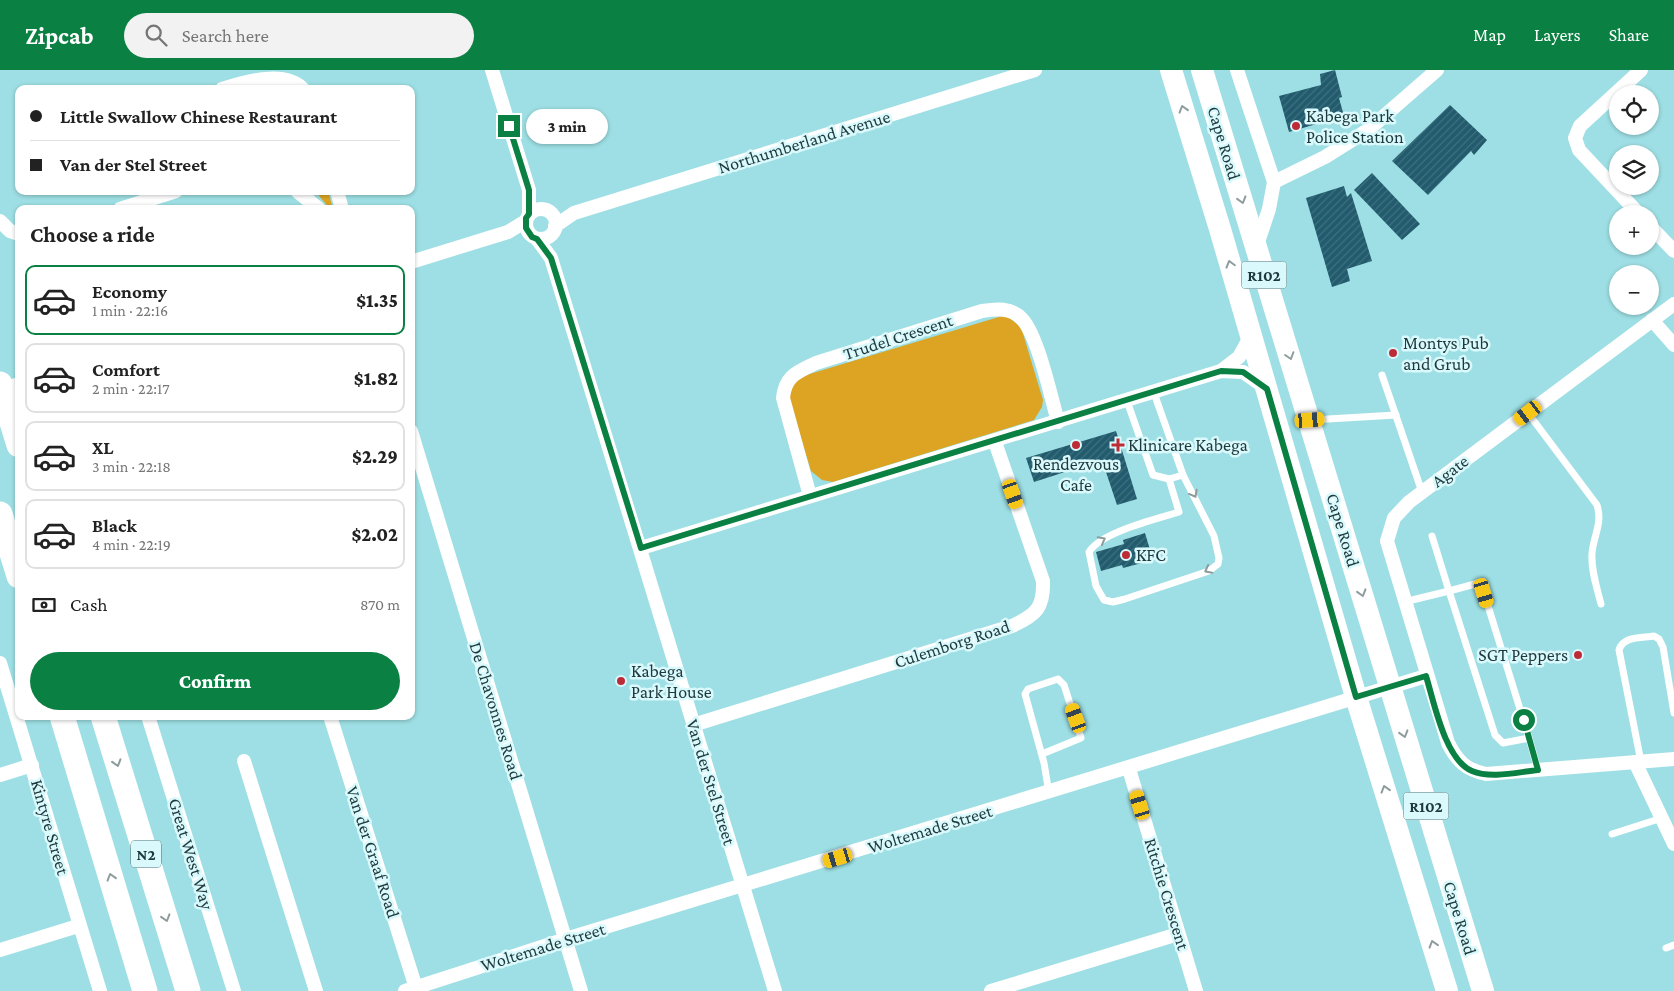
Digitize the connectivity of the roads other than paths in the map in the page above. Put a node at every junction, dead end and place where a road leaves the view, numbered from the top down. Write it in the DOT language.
graph roads {
  1 [pos="492,70"];
  2 [pos="1035,70"];
  3 [pos="1171,70"];
  4 [pos="1202,70"];
  5 [pos="1238,70"];
  6 [pos="1437,70"];
  7 [pos="1642,70"];
  8 [pos="234,85"];
  9 [pos="299,85"];
  10 [pos="1274,182"];
  11 [pos="529,190"];
  12 [pos="163,195"];
  13 [pos="303,195"];
  14 [pos="132,205"];
  15 [pos="314,205"];
  16 [pos="1631,205"];
  17 [pos="547,210"];
  18 [pos="574,213"];
  19 [pos="0,221"];
  20 [pos="530,227"];
  21 [pos="554,230"];
  22 [pos="15,233"];
  23 [pos="1659,236"];
  24 [pos="1256,248"];
  25 [pos="1674,252"];
  26 [pos="551,258"];
  27 [pos="415,261"];
  28 [pos="1674,304"];
  29 [pos="1674,315"];
  30 [pos="1650,325"];
  31 [pos="1250,337"];
  32 [pos="1674,344"];
  33 [pos="1221,371"];
  34 [pos="1382,375"];
  35 [pos="0,384"];
  36 [pos="15,385"];
  37 [pos="1267,389"];
  38 [pos="0,390"];
  39 [pos="1154,393"];
  40 [pos="1127,401"];
  41 [pos="1528,413"];
  42 [pos="1396,415"];
  43 [pos="1310,420"];
  44 [pos="1058,422"];
  45 [pos="15,432"];
  46 [pos="995,442"];
  47 [pos="415,444"];
  48 [pos="1184,475"];
  49 [pos="1169,480"];
  50 [pos="1422,492"];
  51 [pos="810,496"];
  52 [pos="0,514"];
  53 [pos="1432,536"];
  54 [pos="641,548"];
  55 [pos="15,563"];
  56 [pos="1449,591"];
  57 [pos="1404,602"];
  58 [pos="1600,604"];
  59 [pos="0,662"];
  60 [pos="1426,676"];
  61 [pos="1390,687"];
  62 [pos="1356,697"];
  63 [pos="15,710"];
  64 [pos="1674,713"];
  65 [pos="18,720"];
  66 [pos="63,720"];
  67 [pos="104,720"];
  68 [pos="149,720"];
  69 [pos="331,720"];
  70 [pos="693,725"];
  71 [pos="1529,738"];
  72 [pos="1042,754"];
  73 [pos="1674,759"];
  74 [pos="244,761"];
  75 [pos="1638,762"];
  76 [pos="32,765"];
  77 [pos="1129,768"];
  78 [pos="1538,770"];
  79 [pos="0,775"];
  80 [pos="1049,793"];
  81 [pos="1662,818"];
  82 [pos="1612,834"];
  83 [pos="1674,844"];
  84 [pos="743,887"];
  85 [pos="78,926"];
  86 [pos="1178,934"];
  87 [pos="566,939"];
  88 [pos="1674,945"];
  89 [pos="1666,948"];
  90 [pos="0,950"];
  91 [pos="413,990"];
  92 [pos="100,991"];
  93 [pos="145,991"];
  94 [pos="188,991"];
  95 [pos="234,991"];
  96 [pos="316,991"];
  97 [pos="581,991"];
  98 [pos="775,991"];
  99 [pos="991,991"];
  100 [pos="1196,991"];
  101 [pos="1448,991"];
  102 [pos="1483,991"];
  1 -- 11 [label="street"];
  2 -- 18 [label="street, Northumberland Avenue"];
  31 -- 3 [label="main road, Cape Road / R102, one-way"];
  4 -- 24 [label="main road, Cape Road / R102, one-way"];
  5 -- 10 [label="street"];
  6 -- 10 [label="street"];
  7 -- 16 [label="street"];
  8 -- 9 [label="street"];
  10 -- 24 [label="street"];
  11 -- 17 [label="street"];
  11 -- 20 [label="street"];
  12 -- 14 [label="street"];
  13 -- 15 [label="street"];
  17 -- 18 [label="street, Northumberland Avenue"];
  17 -- 20 [label="street"];
  17 -- 21 [label="street"];
  18 -- 21 [label="street, Northumberland Avenue"];
  19 -- 22 [label="street"];
  20 -- 21 [label="street"];
  20 -- 26 [label="street, Van der Stel Street"];
  20 -- 27 [label="street"];
  21 -- 26 [label="street, Van der Stel Street"];
  23 -- 25 [label="street"];
  24 -- 43 [label="main road, Cape Road / R102, one-way"];
  26 -- 54 [label="street, Van der Stel Street"];
  28 -- 30 [label="street"];
  29 -- 30 [label="street"];
  30 -- 32 [label="street"];
  30 -- 41 [label="street, Agate"];
  31 -- 33 [label="street"];
  31 -- 37 [label="main road, Cape Road / R102"];
  33 -- 37 [label="street"];
  33 -- 39 [label="street"];
  34 -- 42 [label="lane"];
  35 -- 45 [label="highway"];
  36 -- 38 [label="street"];
  37 -- 62 [label="main road, Cape Road / R102"];
  39 -- 40 [label="street"];
  39 -- 48 [label="lane"];
  40 -- 44 [label="street"];
  40 -- 49 [label="lane"];
  41 -- 50 [label="street, Agate"];
  41 -- 58 [label="lane"];
  42 -- 43 [label="lane"];
  42 -- 50 [label="lane"];
  43 -- 61 [label="main road, Cape Road / R102, one-way"];
  44 -- 46 [label="street"];
  44 -- 51 [label="street, Trudel Crescent"];
  46 -- 51 [label="street"];
  46 -- 70 [label="street, Culemborg Road"];
  47 -- 87 [label="street, De Chavonnes Road"];
  48 -- 49 [label="lane"];
  48 -- 49 [label="lane, one-way"];
  50 -- 57 [label="street, Agate"];
  51 -- 54 [label="street"];
  52 -- 55 [label="highway"];
  53 -- 56 [label="lane"];
  54 -- 70 [label="street, Van der Stel Street"];
  56 -- 57 [label="lane"];
  56 -- 71 [label="lane"];
  56 -- 71 [label="lane"];
  57 -- 60 [label="street, Agate"];
  59 -- 63 [label="street, Kintyre Street"];
  60 -- 61 [label="street, Woltemade Street"];
  60 -- 78 [label="street, Agate"];
  61 -- 62 [label="street, Woltemade Street"];
  61 -- 102 [label="main road, Cape Road / R102, one-way"];
  62 -- 77 [label="street, Woltemade Street"];
  101 -- 62 [label="main road, Cape Road / R102, one-way"];
  64 -- 75 [label="lane"];
  65 -- 76 [label="street, Kintyre Street"];
  93 -- 66 [label="highway, N2, one-way"];
  67 -- 94 [label="highway, N2, one-way"];
  68 -- 95 [label="street, Great West Way"];
  69 -- 91 [label="street, Van der Graaf Road"];
  70 -- 84 [label="street, Van der Stel Street"];
  71 -- 78 [label="lane"];
  72 -- 72 [label="lane"];
  72 -- 80 [label="lane"];
  73 -- 75 [label="street, Agate"];
  74 -- 96 [label="street"];
  75 -- 78 [label="street, Agate"];
  75 -- 81 [label="street"];
  76 -- 79 [label="street"];
  76 -- 85 [label="street, Kintyre Street"];
  77 -- 80 [label="street, Woltemade Street"];
  77 -- 86 [label="street, Ritchie Crescent"];
  80 -- 84 [label="street, Woltemade Street"];
  81 -- 82 [label="lane"];
  81 -- 83 [label="street"];
  84 -- 87 [label="street, Woltemade Street"];
  84 -- 98 [label="street, Van der Stel Street"];
  85 -- 90 [label="street"];
  85 -- 92 [label="street, Kintyre Street"];
  86 -- 99 [label="street"];
  86 -- 100 [label="street, Ritchie Crescent"];
  87 -- 91 [label="street, Woltemade Street"];
  87 -- 97 [label="street, De Chavonnes Road"];
  88 -- 89 [label="lane"];
}
